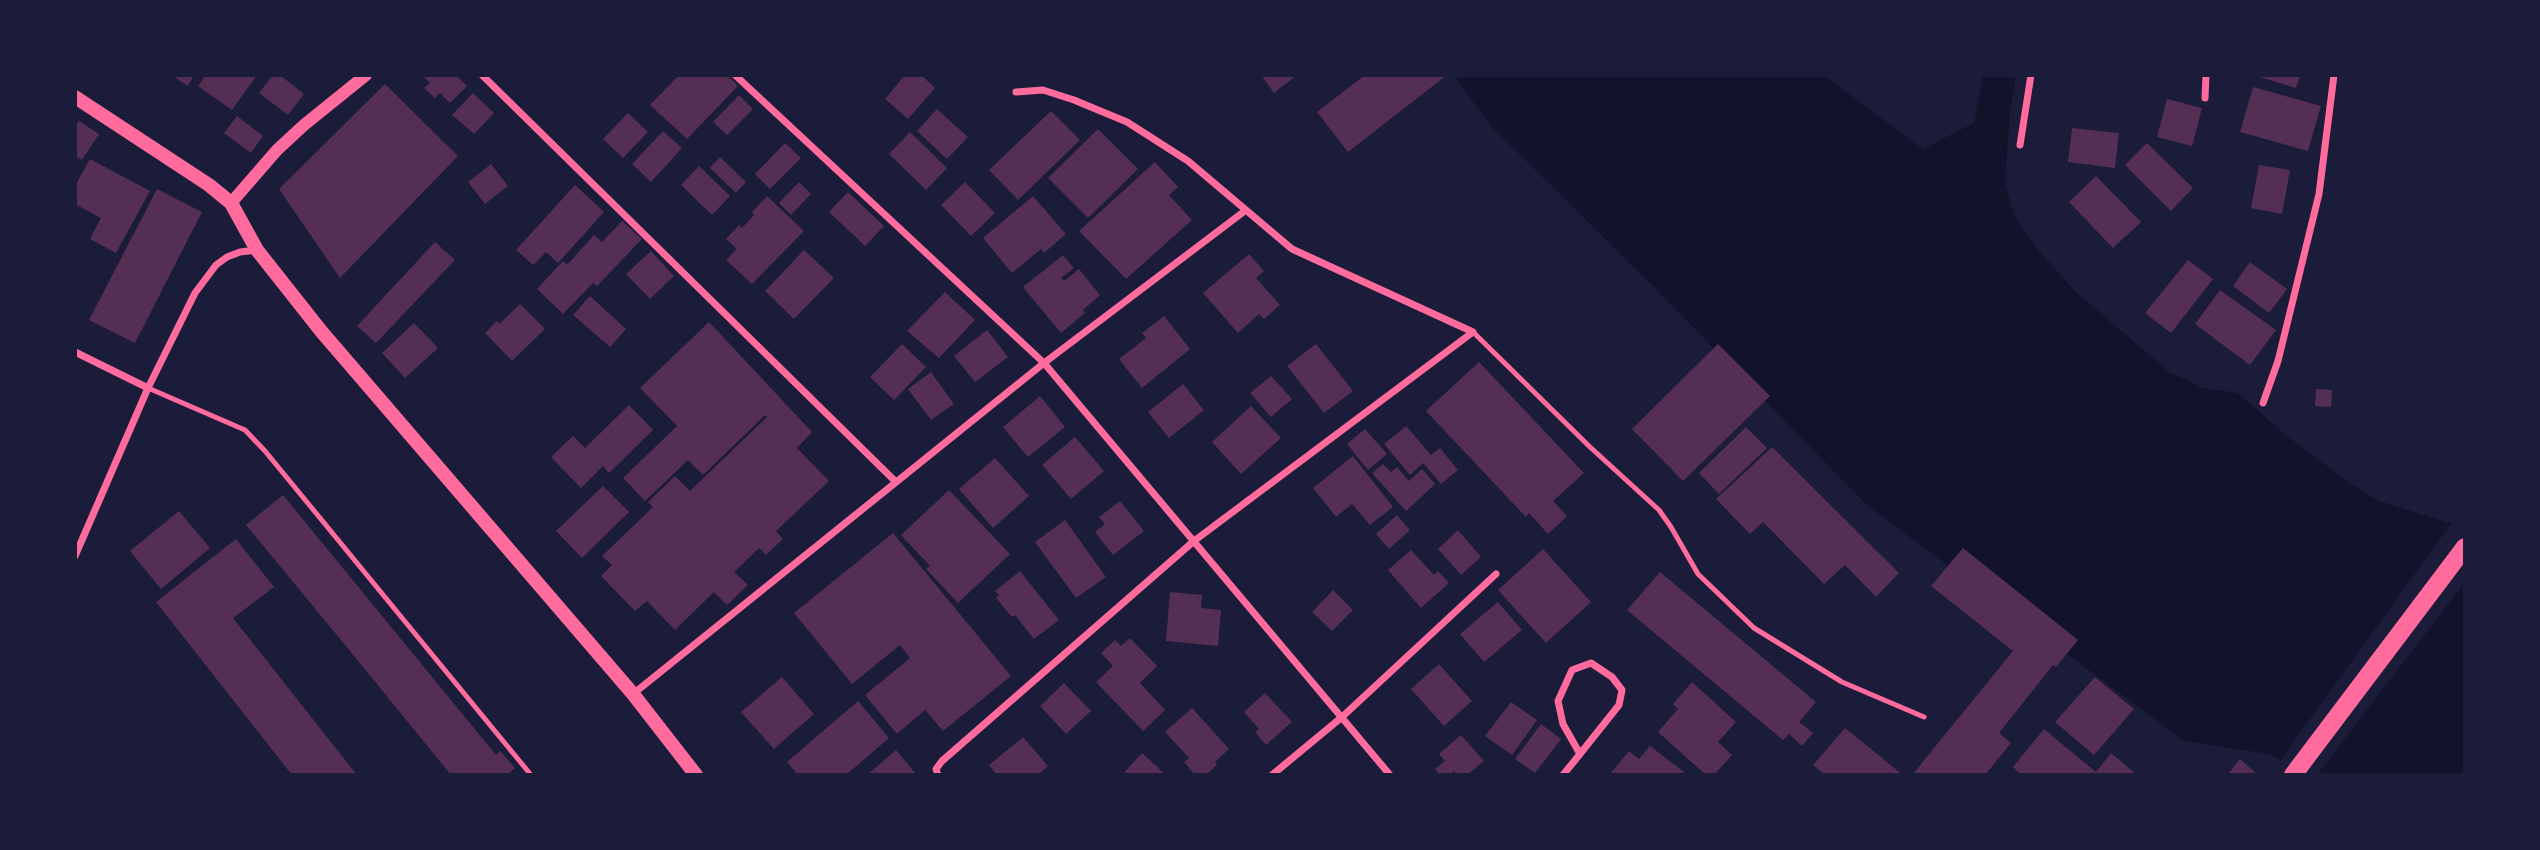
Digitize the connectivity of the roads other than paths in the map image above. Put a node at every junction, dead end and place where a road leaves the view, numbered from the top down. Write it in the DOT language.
graph roads {
  1 [pos="366,75"];
  2 [pos="482,75"];
  3 [pos="735,75"];
  4 [pos="2031,75"];
  5 [pos="2206,75"];
  6 [pos="2334,75"];
  7 [pos="1016,92"];
  8 [pos="75,97"];
  9 [pos="2205,98"];
  10 [pos="2020,145"];
  11 [pos="230,203"];
  12 [pos="1246,210"];
  13 [pos="257,250"];
  14 [pos="1473,332"];
  15 [pos="75,352"];
  16 [pos="1044,363"];
  17 [pos="148,387"];
  18 [pos="2263,403"];
  19 [pos="895,481"];
  20 [pos="1194,541"];
  21 [pos="2465,547"];
  22 [pos="75,556"];
  23 [pos="1496,574"];
  24 [pos="634,694"];
  25 [pos="1342,717"];
  26 [pos="1924,717"];
  27 [pos="1580,754"];
  28 [pos="937,772"];
  29 [pos="531,775"];
  30 [pos="696,775"];
  31 [pos="1272,775"];
  32 [pos="1390,775"];
  33 [pos="1563,775"];
  34 [pos="2293,775"];
  1 -- 11 [label="street"];
  2 -- 19 [label="street"];
  3 -- 16 [label="street"];
  4 -- 10 [label="street"];
  5 -- 9 [label="street"];
  6 -- 18 [label="street"];
  7 -- 12 [label="street"];
  8 -- 11 [label="main road"];
  11 -- 13 [label="main road"];
  12 -- 14 [label="street"];
  12 -- 16 [label="street"];
  13 -- 17 [label="street"];
  13 -- 24 [label="main road"];
  14 -- 20 [label="street"];
  14 -- 26 [label="lane"];
  15 -- 17 [label="street"];
  16 -- 19 [label="street"];
  16 -- 20 [label="street"];
  17 -- 22 [label="street"];
  17 -- 29 [label="lane"];
  19 -- 24 [label="street"];
  20 -- 25 [label="street"];
  20 -- 28 [label="street"];
  21 -- 34 [label="main road"];
  23 -- 25 [label="street"];
  24 -- 30 [label="main road"];
  25 -- 31 [label="street"];
  25 -- 32 [label="street"];
  27 -- 27 [label="street"];
  27 -- 33 [label="street"];
}
